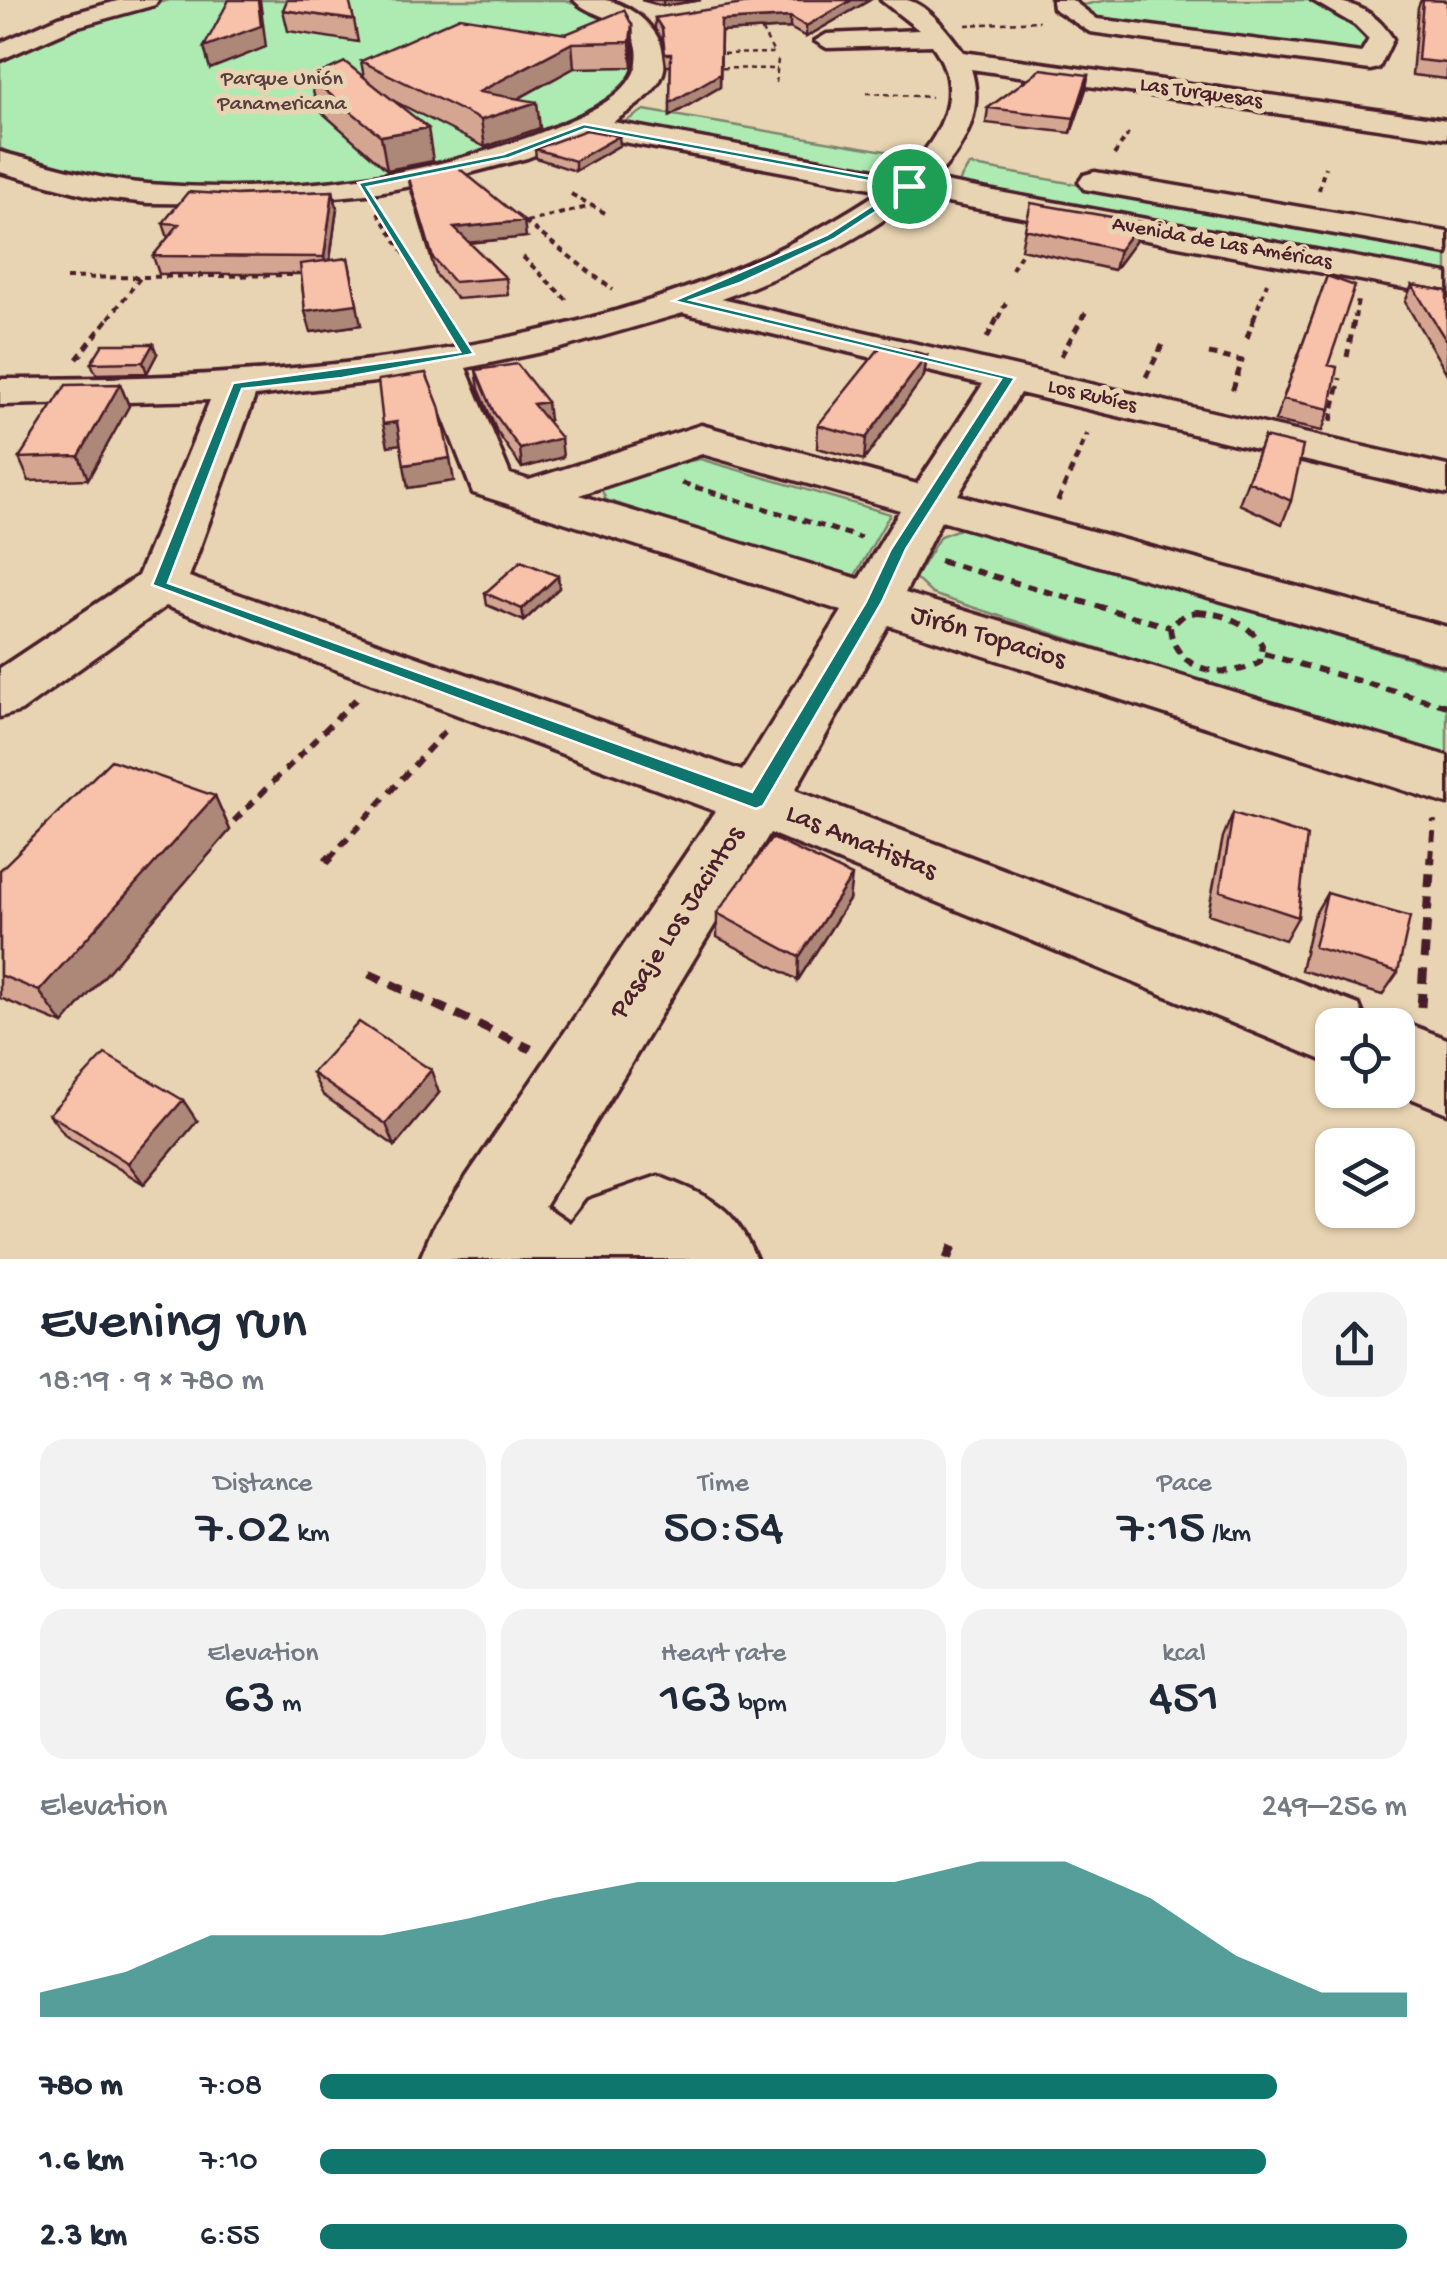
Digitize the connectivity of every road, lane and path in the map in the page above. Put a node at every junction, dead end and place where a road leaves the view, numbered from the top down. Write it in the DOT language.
graph roads {
  1 [pos="147,0"];
  2 [pos="892,0"];
  3 [pos="1330,0"];
  4 [pos="594,3"];
  5 [pos="1079,9"];
  6 [pos="639,11"];
  7 [pos="17,14"];
  8 [pos="61,15"];
  9 [pos="670,16"];
  10 [pos="761,29"];
  11 [pos="826,41"];
  12 [pos="941,41"];
  13 [pos="723,44"];
  14 [pos="0,52"];
  15 [pos="726,54"];
  16 [pos="778,58"];
  17 [pos="652,61"];
  18 [pos="777,69"];
  19 [pos="776,82"];
  20 [pos="867,93"];
  21 [pos="963,99"];
  22 [pos="626,101"];
  23 [pos="666,108"];
  24 [pos="584,126"];
  25 [pos="1447,130"];
  26 [pos="939,155"];
  27 [pos="974,161"];
  28 [pos="905,167"];
  29 [pos="457,168"];
  30 [pos="1067,177"];
  31 [pos="10,180"];
  32 [pos="362,185"];
  33 [pos="571,194"];
  34 [pos="592,206"];
  35 [pos="606,213"];
  36 [pos="526,222"];
  37 [pos="1447,244"];
  38 [pos="1277,254"];
  39 [pos="523,257"];
  40 [pos="1364,270"];
  41 [pos="294,275"];
  42 [pos="141,276"];
  43 [pos="66,278"];
  44 [pos="1447,286"];
  45 [pos="1008,300"];
  46 [pos="660,307"];
  47 [pos="1087,310"];
  48 [pos="594,326"];
  49 [pos="1247,338"];
  50 [pos="1210,354"];
  51 [pos="455,357"];
  52 [pos="1347,357"];
  53 [pos="1007,377"];
  54 [pos="237,386"];
  55 [pos="0,392"];
  56 [pos="50,393"];
  57 [pos="1220,427"];
  58 [pos="1087,434"];
  59 [pos="1447,480"];
  60 [pos="530,495"];
  61 [pos="929,502"];
  62 [pos="1044,534"];
  63 [pos="160,585"];
  64 [pos="874,602"];
  65 [pos="1447,646"];
  66 [pos="1264,654"];
  67 [pos="388,668"];
  68 [pos="11,677"];
  69 [pos="474,699"];
  70 [pos="1447,706"];
  71 [pos="1442,778"];
  72 [pos="756,801"];
  73 [pos="234,821"];
  74 [pos="326,862"];
  75 [pos="369,974"];
  76 [pos="1315,1023"];
  77 [pos="1420,1065"];
  78 [pos="582,1073"];
  79 [pos="952,1244"];
  80 [pos="500,1245"];
  81 [pos="597,1259"];
  82 [pos="712,1259"];
  83 [pos="948,1259"];
  1 -- 8 [label="street"];
  2 -- 12 [label="street"];
  3 -- 5 [label="street"];
  4 -- 6 [label="street"];
  5 -- 12 [label="path"];
  6 -- 9 [label="street"];
  6 -- 17 [label="street"];
  7 -- 8 [label="street"];
  8 -- 14 [label="street"];
  10 -- 15 [label="path"];
  11 -- 12 [label="street, Las Turquesas"];
  12 -- 21 [label="street"];
  12 -- 25 [label="street, Las Turquesas"];
  13 -- 15 [label="path"];
  15 -- 17 [label="path"];
  16 -- 18 [label="path"];
  17 -- 18 [label="path"];
  17 -- 22 [label="street"];
  18 -- 19 [label="path"];
  20 -- 21 [label="path"];
  21 -- 26 [label="street"];
  22 -- 23 [label="street"];
  22 -- 24 [label="street"];
  24 -- 28 [label="street, Avenida de Las Américas"];
  24 -- 29 [label="street"];
  26 -- 27 [label="street, Avenida de Las Américas"];
  26 -- 28 [label="street, Avenida de Las Américas"];
  28 -- 38 [label="street, Avenida de Las Américas"];
  28 -- 46 [label="street"];
  29 -- 32 [label="street"];
  29 -- 36 [label="path"];
  30 -- 37 [label="street, Avenida de Las Américas"];
  31 -- 32 [label="street"];
  32 -- 51 [label="path"];
  33 -- 34 [label="path"];
  34 -- 35 [label="path"];
  34 -- 36 [label="path"];
  36 -- 46 [label="path"];
  38 -- 40 [label="street, Avenida de Las Américas"];
  38 -- 49 [label="path"];
  39 -- 48 [label="path"];
  40 -- 44 [label="street, Avenida de Las Américas"];
  40 -- 52 [label="path"];
  41 -- 42 [label="path"];
  42 -- 43 [label="path"];
  42 -- 56 [label="path"];
  45 -- 53 [label="path"];
  46 -- 48 [label="street"];
  46 -- 53 [label="street, Los Rubíes"];
  47 -- 53 [label="path"];
  48 -- 51 [label="street"];
  50 -- 57 [label="path"];
  51 -- 54 [label="street"];
  51 -- 60 [label="street, Jirón Topacios"];
  53 -- 57 [label="street, Los Rubíes"];
  53 -- 61 [label="street, Pasaje Los Jacintos"];
  54 -- 56 [label="street"];
  54 -- 63 [label="street"];
  55 -- 56 [label="street"];
  57 -- 59 [label="street, Los Rubíes"];
  58 -- 62 [label="path"];
  60 -- 61 [label="street"];
  60 -- 64 [label="street, Jirón Topacios"];
  61 -- 62 [label="street"];
  61 -- 64 [label="street, Pasaje Los Jacintos"];
  62 -- 65 [label="street"];
  63 -- 67 [label="street, Las Amatistas"];
  63 -- 68 [label="street"];
  64 -- 71 [label="street, Jirón Topacios"];
  64 -- 72 [label="street, Pasaje Los Jacintos"];
  66 -- 66 [label="path"];
  66 -- 70 [label="path"];
  67 -- 69 [label="street, Las Amatistas"];
  67 -- 73 [label="path"];
  69 -- 72 [label="street, Las Amatistas"];
  69 -- 74 [label="path"];
  71 -- 77 [label="path"];
  72 -- 76 [label="street, Las Amatistas"];
  72 -- 78 [label="street, Pasaje Los Jacintos"];
  75 -- 78 [label="path"];
  78 -- 80 [label="street, Pasaje Los Jacintos"];
  79 -- 83 [label="path"];
  81 -- 82 [label="street"];
}
